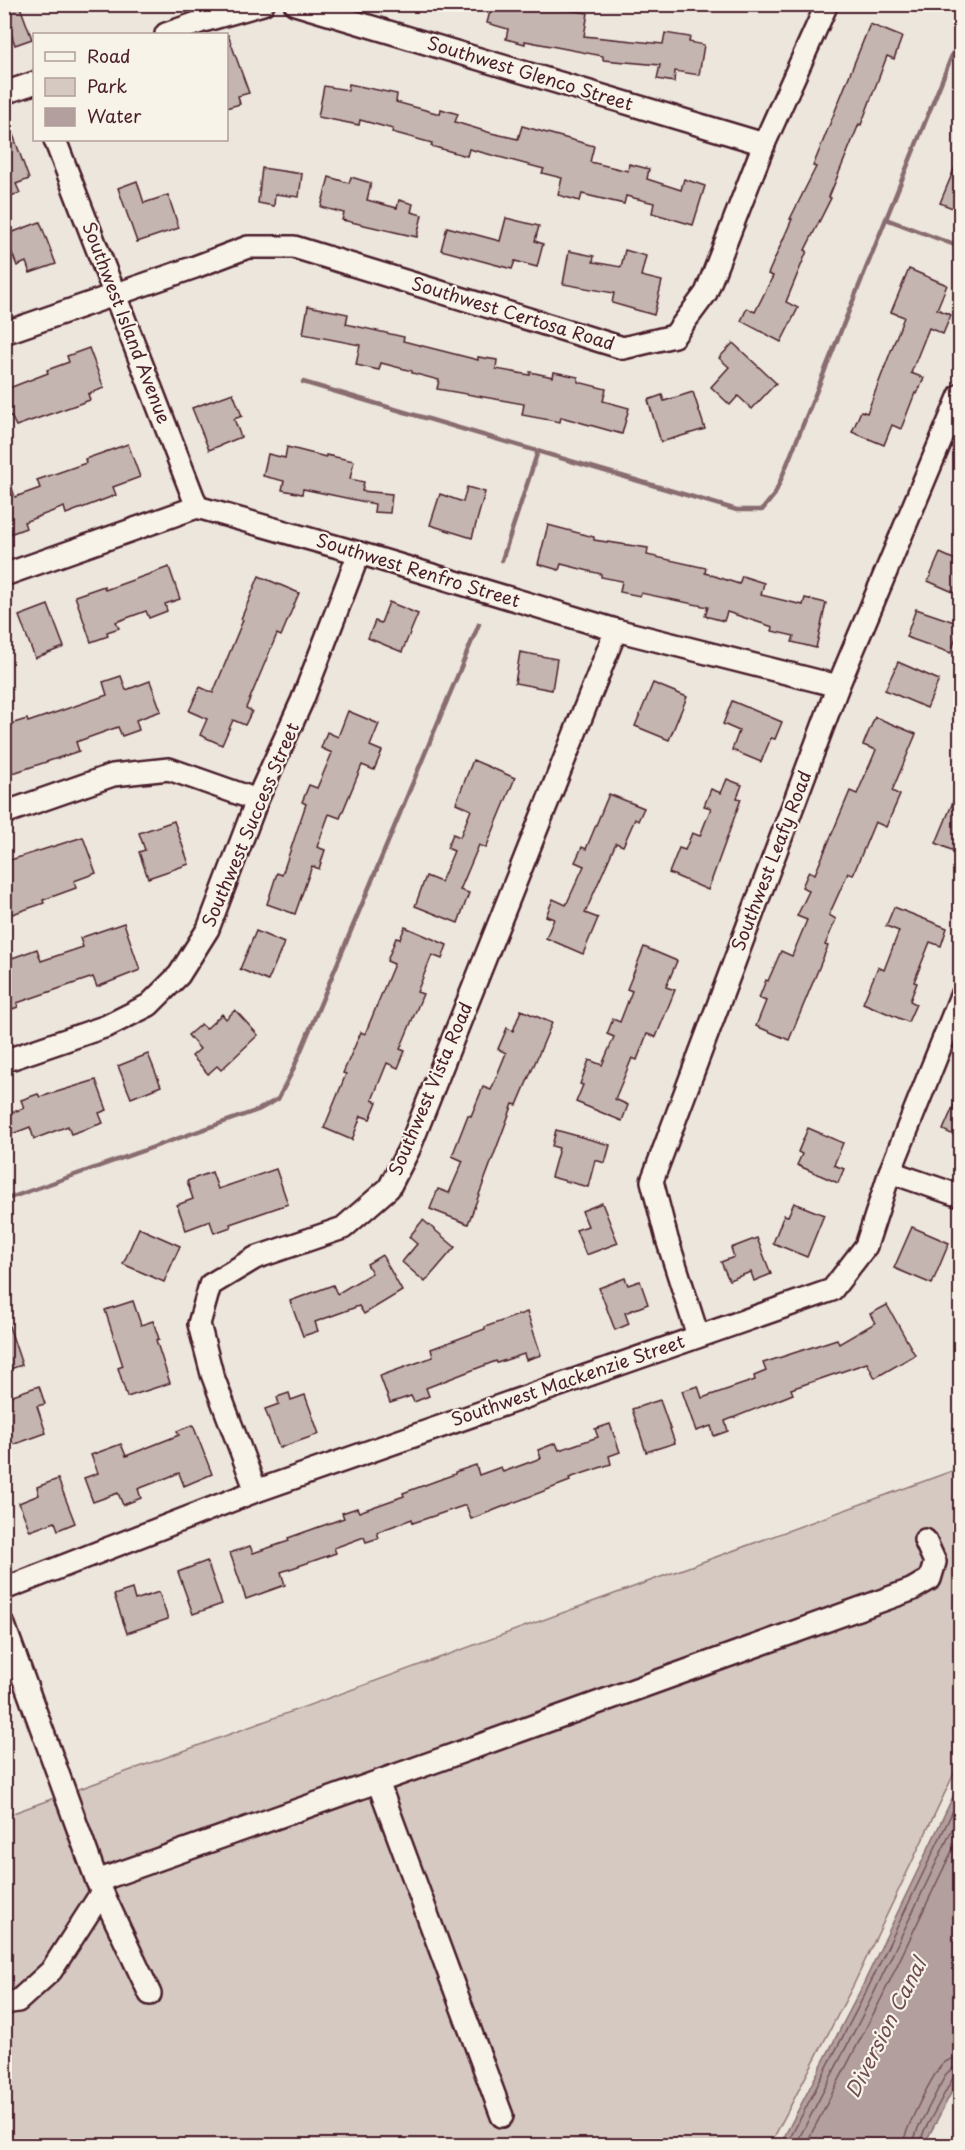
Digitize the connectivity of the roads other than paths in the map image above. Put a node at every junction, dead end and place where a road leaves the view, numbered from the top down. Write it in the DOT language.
graph roads {
  1 [pos="263,4"];
  2 [pos="295,4"];
  3 [pos="827,4"];
  4 [pos="169,33"];
  5 [pos="33,84"];
  6 [pos="4,93"];
  7 [pos="55,141"];
  8 [pos="764,144"];
  9 [pos="114,294"];
  10 [pos="4,333"];
  11 [pos="960,395"];
  12 [pos="197,507"];
  13 [pos="359,553"];
  14 [pos="4,575"];
  15 [pos="616,630"];
  16 [pos="838,686"];
  17 [pos="257,800"];
  18 [pos="4,813"];
  19 [pos="960,998"];
  20 [pos="4,1061"];
  21 [pos="890,1172"];
  22 [pos="960,1196"];
  23 [pos="698,1336"];
  24 [pos="256,1491"];
  25 [pos="925,1540"];
  26 [pos="4,1589"];
  27 [pos="4,1625"];
  28 [pos="378,1782"];
  29 [pos="100,1887"];
  30 [pos="150,1994"];
  31 [pos="4,2003"];
  32 [pos="502,2116"];
  1 -- 4 [label="street"];
  2 -- 8 [label="street, Southwest Glenco Street"];
  3 -- 8 [label="street, Southwest Certosa Road"];
  5 -- 6 [label="street"];
  7 -- 9 [label="street, Southwest Island Avenue"];
  8 -- 9 [label="street, Southwest Certosa Road"];
  9 -- 10 [label="street, Southwest Certosa Road"];
  9 -- 12 [label="street, Southwest Island Avenue"];
  11 -- 16 [label="street, Southwest Leafy Road"];
  12 -- 13 [label="street, Southwest Renfro Street"];
  12 -- 14 [label="street"];
  13 -- 15 [label="street, Southwest Renfro Street"];
  13 -- 17 [label="street, Southwest Success Street"];
  15 -- 16 [label="street, Southwest Renfro Street"];
  15 -- 24 [label="street, Southwest Vista Road"];
  16 -- 23 [label="street, Southwest Leafy Road"];
  17 -- 18 [label="street"];
  17 -- 20 [label="street, Southwest Success Street"];
  19 -- 21 [label="street, Southwest Mackenzie Street"];
  21 -- 22 [label="street"];
  21 -- 23 [label="street, Southwest Mackenzie Street"];
  23 -- 24 [label="street, Southwest Mackenzie Street"];
  24 -- 26 [label="street, Southwest Mackenzie Street"];
  25 -- 28 [label="street"];
  27 -- 29 [label="street"];
  28 -- 29 [label="street"];
  28 -- 32 [label="street"];
  29 -- 30 [label="street"];
  29 -- 31 [label="street"];
}
